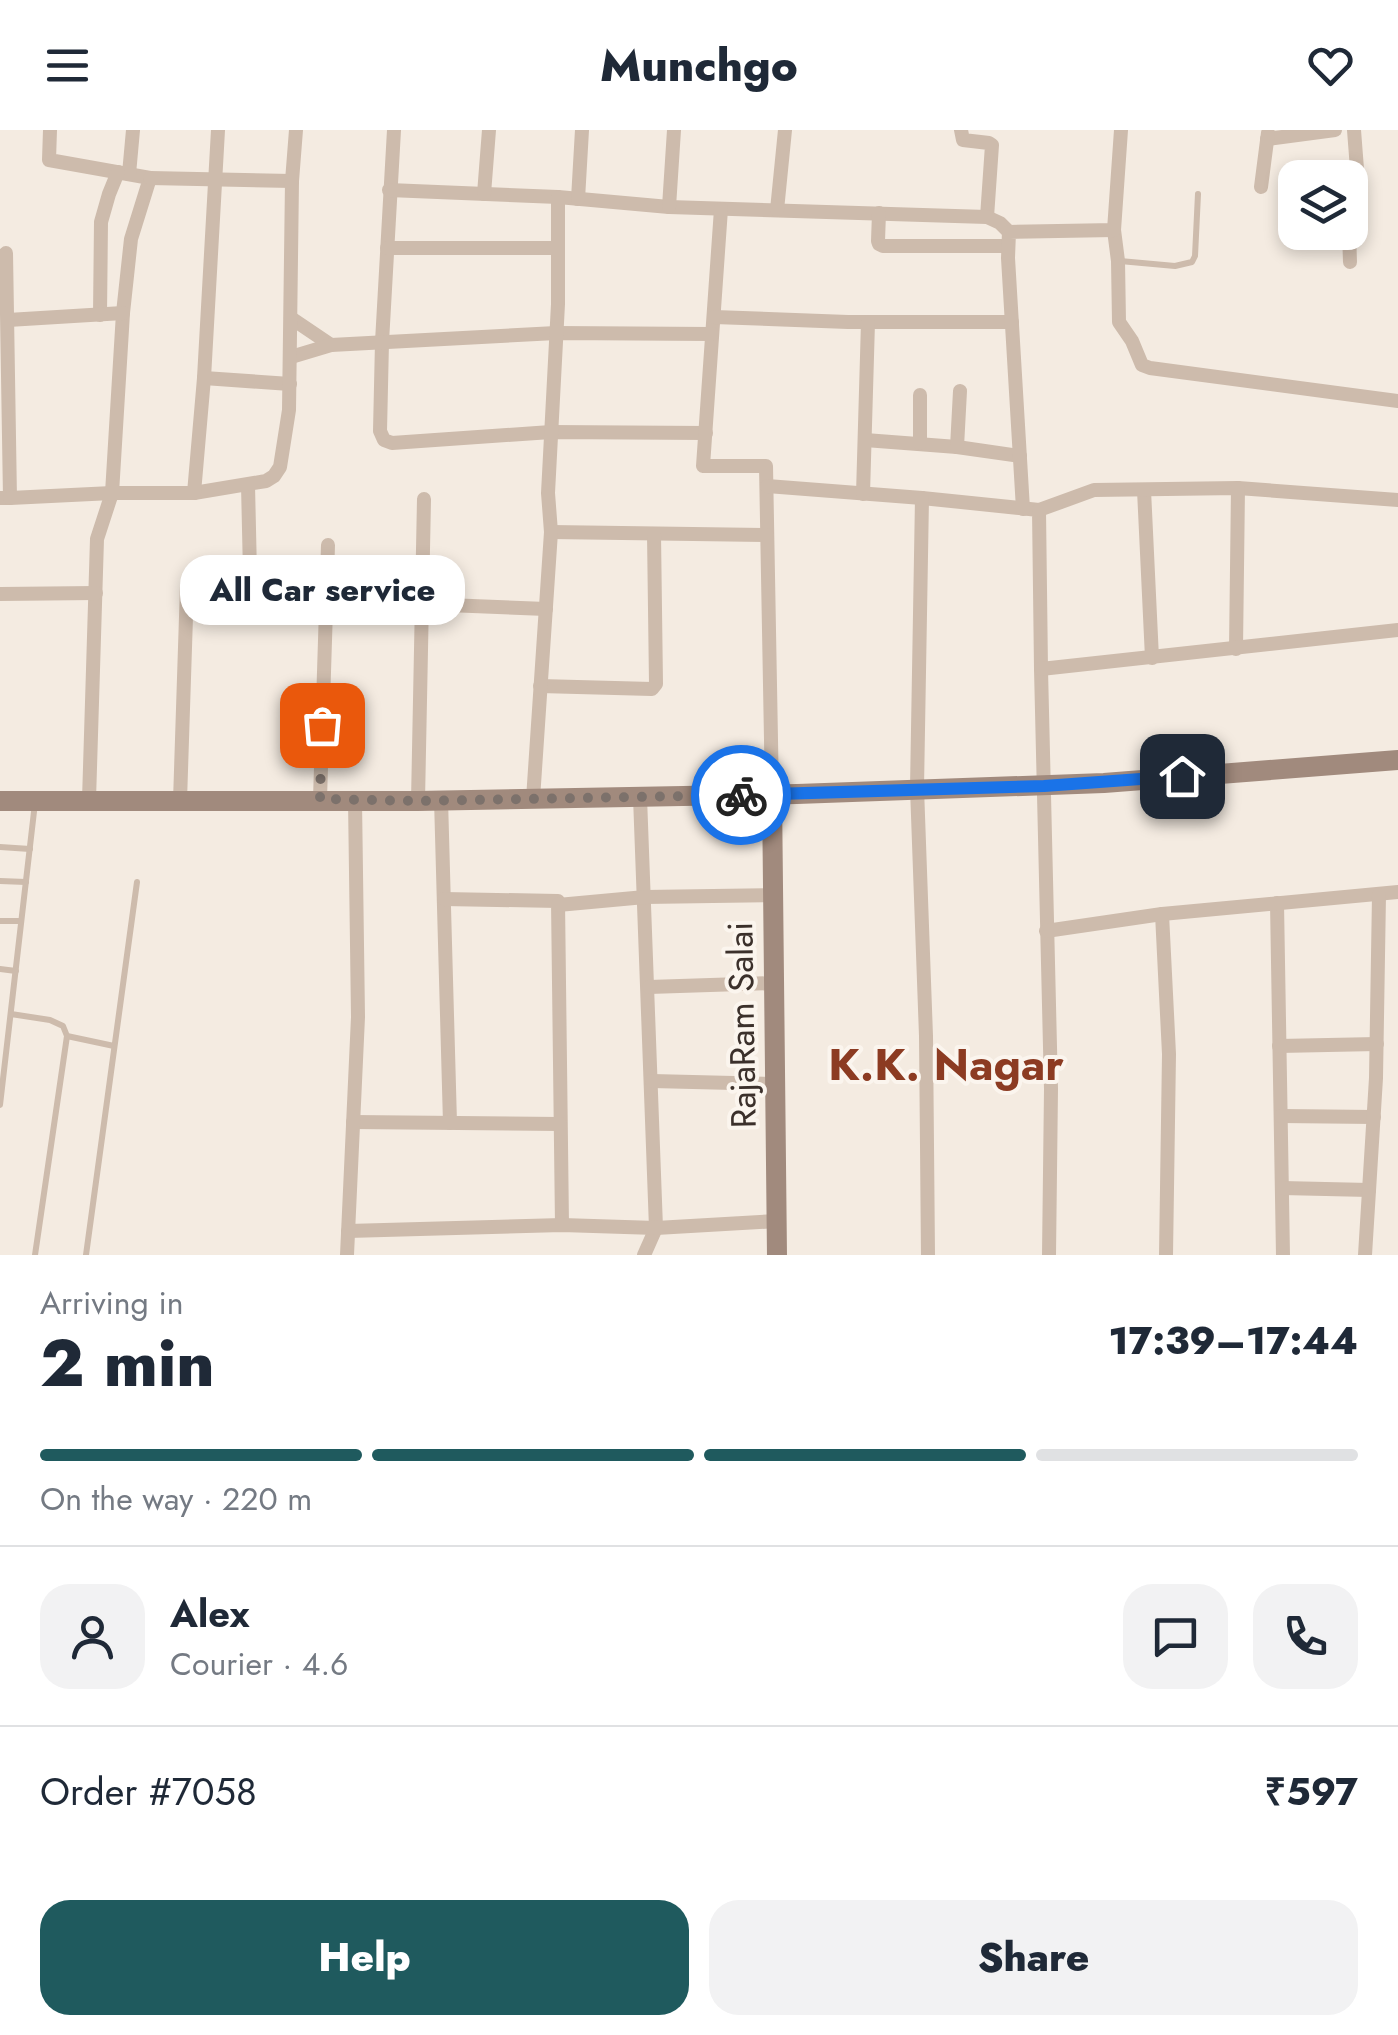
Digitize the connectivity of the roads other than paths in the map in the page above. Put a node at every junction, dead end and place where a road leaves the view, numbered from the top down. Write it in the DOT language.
graph roads {
  1 [pos="50,130"];
  2 [pos="132,130"];
  3 [pos="218,130"];
  4 [pos="296,130"];
  5 [pos="394,130"];
  6 [pos="489,130"];
  7 [pos="582,130"];
  8 [pos="674,130"];
  9 [pos="785,130"];
  10 [pos="961,130"];
  11 [pos="1121,130"];
  12 [pos="1335,130"];
  13 [pos="1354,130"];
  14 [pos="1268,134"];
  15 [pos="1356,160"];
  16 [pos="124,173"];
  17 [pos="150,178"];
  18 [pos="214,178"];
  19 [pos="292,181"];
  20 [pos="1261,187"];
  21 [pos="390,190"];
  22 [pos="484,194"];
  23 [pos="1198,194"];
  24 [pos="558,197"];
  25 [pos="578,199"];
  26 [pos="669,207"];
  27 [pos="721,209"];
  28 [pos="778,210"];
  29 [pos="879,213"];
  30 [pos="987,217"];
  31 [pos="1114,230"];
  32 [pos="1008,239"];
  33 [pos="387,248"];
  34 [pos="558,248"];
  35 [pos="1350,250"];
  36 [pos="6,253"];
  37 [pos="1118,261"];
  38 [pos="1350,262"];
  39 [pos="123,313"];
  40 [pos="100,314"];
  41 [pos="714,317"];
  42 [pos="290,318"];
  43 [pos="8,320"];
  44 [pos="868,322"];
  45 [pos="1012,322"];
  46 [pos="556,332"];
  47 [pos="712,334"];
  48 [pos="382,342"];
  49 [pos="331,345"];
  50 [pos="290,357"];
  51 [pos="204,378"];
  52 [pos="290,384"];
  53 [pos="960,390"];
  54 [pos="920,395"];
  55 [pos="1398,401"];
  56 [pos="551,432"];
  57 [pos="706,433"];
  58 [pos="864,440"];
  59 [pos="920,443"];
  60 [pos="958,446"];
  61 [pos="1020,456"];
  62 [pos="766,466"];
  63 [pos="248,485"];
  64 [pos="767,486"];
  65 [pos="788,488"];
  66 [pos="1238,488"];
  67 [pos="1144,490"];
  68 [pos="112,493"];
  69 [pos="194,493"];
  70 [pos="863,494"];
  71 [pos="5,498"];
  72 [pos="922,498"];
  73 [pos="424,499"];
  74 [pos="1398,500"];
  75 [pos="1032,510"];
  76 [pos="551,532"];
  77 [pos="654,534"];
  78 [pos="768,534"];
  79 [pos="328,545"];
  80 [pos="250,573"];
  81 [pos="327,575"];
  82 [pos="96,593"];
  83 [pos="0,594"];
  84 [pos="422,604"];
  85 [pos="546,609"];
  86 [pos="1398,630"];
  87 [pos="1236,649"];
  88 [pos="1152,658"];
  89 [pos="1041,668"];
  90 [pos="544,683"];
  91 [pos="1398,760"];
  92 [pos="1044,786"];
  93 [pos="917,788"];
  94 [pos="772,794"];
  95 [pos="640,797"];
  96 [pos="320,799"];
  97 [pos="441,799"];
  98 [pos="533,799"];
  99 [pos="35,800"];
  100 [pos="89,800"];
  101 [pos="355,800"];
  102 [pos="0,801"];
  103 [pos="180,801"];
  104 [pos="418,801"];
  105 [pos="0,848"];
  106 [pos="30,849"];
  107 [pos="0,881"];
  108 [pos="26,882"];
  109 [pos="136,882"];
  110 [pos="1398,892"];
  111 [pos="773,895"];
  112 [pos="1379,895"];
  113 [pos="645,897"];
  114 [pos="444,900"];
  115 [pos="1277,903"];
  116 [pos="558,906"];
  117 [pos="1162,914"];
  118 [pos="0,920"];
  119 [pos="21,922"];
  120 [pos="1046,931"];
  121 [pos="0,969"];
  122 [pos="16,970"];
  123 [pos="774,983"];
  124 [pos="649,987"];
  125 [pos="10,1014"];
  126 [pos="67,1036"];
  127 [pos="1377,1044"];
  128 [pos="114,1046"];
  129 [pos="1279,1046"];
  130 [pos="652,1081"];
  131 [pos="776,1084"];
  132 [pos="0,1105"];
  133 [pos="1281,1116"];
  134 [pos="1374,1117"];
  135 [pos="353,1122"];
  136 [pos="450,1123"];
  137 [pos="560,1124"];
  138 [pos="1282,1188"];
  139 [pos="1369,1190"];
  140 [pos="777,1221"];
  141 [pos="562,1225"];
  142 [pos="656,1228"];
  143 [pos="348,1232"];
  144 [pos="35,1255"];
  145 [pos="86,1255"];
  146 [pos="346,1255"];
  147 [pos="644,1255"];
  148 [pos="777,1255"];
  149 [pos="928,1255"];
  150 [pos="1049,1255"];
  151 [pos="1166,1255"];
  152 [pos="1283,1255"];
  153 [pos="1364,1255"];
  1 -- 16 [label="street"];
  2 -- 16 [label="street"];
  3 -- 18 [label="street"];
  4 -- 19 [label="street"];
  5 -- 21 [label="street"];
  6 -- 22 [label="street"];
  7 -- 25 [label="street"];
  8 -- 26 [label="street"];
  9 -- 28 [label="street"];
  10 -- 30 [label="street"];
  11 -- 31 [label="street"];
  12 -- 14 [label="street"];
  13 -- 15 [label="street"];
  14 -- 20 [label="street"];
  16 -- 17 [label="street"];
  16 -- 40 [label="street"];
  17 -- 18 [label="street"];
  17 -- 39 [label="street"];
  18 -- 19 [label="street"];
  18 -- 51 [label="street"];
  19 -- 42 [label="street"];
  21 -- 22 [label="street"];
  21 -- 33 [label="street"];
  22 -- 24 [label="street"];
  23 -- 37 [label="lane"];
  24 -- 25 [label="street"];
  24 -- 34 [label="street"];
  25 -- 26 [label="street"];
  26 -- 27 [label="street"];
  27 -- 28 [label="street"];
  27 -- 41 [label="street"];
  28 -- 29 [label="street"];
  29 -- 30 [label="street"];
  29 -- 32 [label="street"];
  30 -- 32 [label="street"];
  31 -- 32 [label="street"];
  31 -- 37 [label="street"];
  32 -- 45 [label="street"];
  33 -- 34 [label="street"];
  33 -- 48 [label="street"];
  34 -- 46 [label="street"];
  35 -- 38 [label="street"];
  36 -- 43 [label="street"];
  37 -- 55 [label="street"];
  39 -- 40 [label="street"];
  39 -- 68 [label="street"];
  40 -- 43 [label="street"];
  41 -- 44 [label="street"];
  41 -- 47 [label="street"];
  42 -- 49 [label="street"];
  42 -- 50 [label="street"];
  43 -- 71 [label="street"];
  44 -- 45 [label="street"];
  44 -- 58 [label="street"];
  45 -- 61 [label="street"];
  46 -- 47 [label="street"];
  46 -- 48 [label="street"];
  46 -- 56 [label="street"];
  47 -- 57 [label="street"];
  48 -- 49 [label="street"];
  48 -- 56 [label="street"];
  49 -- 50 [label="street"];
  50 -- 52 [label="street"];
  51 -- 52 [label="street"];
  51 -- 69 [label="street"];
  52 -- 63 [label="street"];
  53 -- 60 [label="street"];
  54 -- 59 [label="street"];
  56 -- 57 [label="street"];
  56 -- 76 [label="street"];
  57 -- 62 [label="street"];
  58 -- 59 [label="street"];
  58 -- 70 [label="street"];
  59 -- 60 [label="street"];
  60 -- 61 [label="street"];
  61 -- 75 [label="street"];
  62 -- 64 [label="street"];
  62 -- 65 [label="street"];
  63 -- 69 [label="street"];
  63 -- 80 [label="street"];
  64 -- 65 [label="street"];
  64 -- 78 [label="street"];
  65 -- 70 [label="street"];
  66 -- 67 [label="street"];
  66 -- 74 [label="street"];
  66 -- 87 [label="street"];
  67 -- 75 [label="street"];
  67 -- 88 [label="street"];
  68 -- 69 [label="street"];
  68 -- 71 [label="street"];
  68 -- 82 [label="street"];
  70 -- 72 [label="street"];
  72 -- 75 [label="street"];
  72 -- 93 [label="street"];
  73 -- 84 [label="street"];
  75 -- 89 [label="street"];
  76 -- 77 [label="street"];
  76 -- 85 [label="street"];
  77 -- 78 [label="street"];
  77 -- 90 [label="street"];
  78 -- 94 [label="street"];
  79 -- 81 [label="street"];
  80 -- 81 [label="street"];
  80 -- 103 [label="street"];
  81 -- 96 [label="street"];
  82 -- 83 [label="street"];
  82 -- 100 [label="street"];
  84 -- 85 [label="street"];
  84 -- 104 [label="street"];
  85 -- 90 [label="street"];
  86 -- 87 [label="street"];
  87 -- 88 [label="street"];
  88 -- 89 [label="street"];
  89 -- 92 [label="street"];
  90 -- 98 [label="street"];
  91 -- 92 [label="main road"];
  92 -- 93 [label="main road"];
  92 -- 120 [label="street"];
  93 -- 94 [label="main road"];
  93 -- 149 [label="street"];
  94 -- 95 [label="main road"];
  94 -- 111 [label="main road, RajaRam Salai"];
  95 -- 98 [label="main road"];
  95 -- 113 [label="street"];
  96 -- 101 [label="main road"];
  96 -- 103 [label="main road"];
  97 -- 98 [label="main road"];
  97 -- 104 [label="main road"];
  97 -- 114 [label="street"];
  99 -- 100 [label="main road"];
  99 -- 102 [label="main road"];
  99 -- 106 [label="lane"];
  100 -- 103 [label="main road"];
  101 -- 104 [label="main road"];
  101 -- 135 [label="street"];
  105 -- 106 [label="lane"];
  106 -- 108 [label="lane"];
  107 -- 108 [label="lane"];
  108 -- 119 [label="lane"];
  109 -- 128 [label="lane"];
  110 -- 112 [label="street"];
  111 -- 113 [label="street"];
  111 -- 123 [label="main road, RajaRam Salai"];
  112 -- 115 [label="street"];
  112 -- 127 [label="street"];
  113 -- 116 [label="street"];
  113 -- 124 [label="street"];
  114 -- 116 [label="street"];
  114 -- 136 [label="street"];
  115 -- 117 [label="street"];
  115 -- 129 [label="street"];
  116 -- 137 [label="street"];
  117 -- 120 [label="street"];
  117 -- 151 [label="street"];
  118 -- 119 [label="lane"];
  119 -- 122 [label="lane"];
  120 -- 150 [label="street"];
  121 -- 122 [label="lane"];
  122 -- 125 [label="lane"];
  123 -- 124 [label="street"];
  123 -- 131 [label="main road, RajaRam Salai"];
  124 -- 130 [label="street"];
  125 -- 126 [label="lane"];
  125 -- 132 [label="lane"];
  126 -- 128 [label="lane"];
  126 -- 144 [label="lane"];
  127 -- 129 [label="street"];
  127 -- 134 [label="street"];
  128 -- 145 [label="lane"];
  129 -- 133 [label="street"];
  130 -- 131 [label="street"];
  130 -- 142 [label="street"];
  131 -- 140 [label="main road, RajaRam Salai"];
  133 -- 134 [label="street"];
  133 -- 138 [label="street"];
  134 -- 139 [label="street"];
  135 -- 136 [label="street"];
  135 -- 143 [label="street"];
  136 -- 137 [label="street"];
  137 -- 141 [label="street"];
  138 -- 139 [label="street"];
  138 -- 152 [label="street"];
  139 -- 153 [label="street"];
  140 -- 142 [label="street"];
  140 -- 148 [label="main road, RajaRam Salai"];
  141 -- 142 [label="street"];
  141 -- 143 [label="street"];
  142 -- 147 [label="street"];
  143 -- 146 [label="street"];
}
